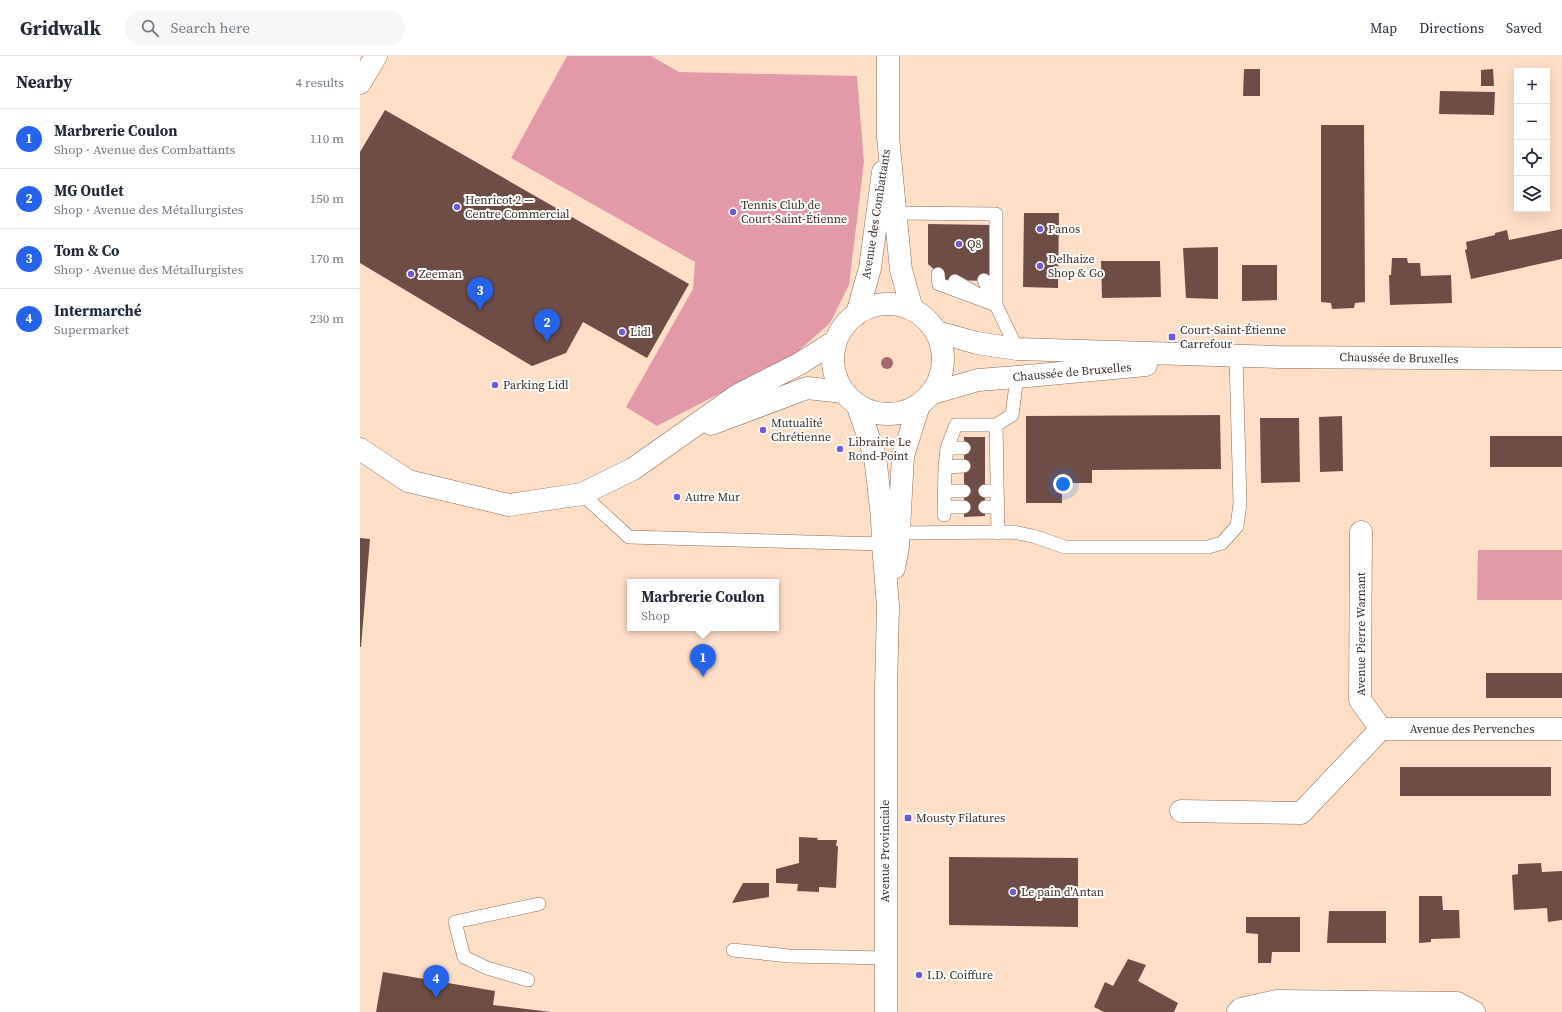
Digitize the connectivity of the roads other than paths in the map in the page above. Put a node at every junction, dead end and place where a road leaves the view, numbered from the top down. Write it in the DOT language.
graph roads {
  1 [pos="376,56"];
  2 [pos="888,56"];
  3 [pos="360,83"];
  4 [pos="888,137"];
  5 [pos="896,214"];
  6 [pos="976,214"];
  7 [pos="984,224"];
  8 [pos="938,274"];
  9 [pos="984,280"];
  10 [pos="961,281"];
  11 [pos="996,305"];
  12 [pos="912,309"];
  13 [pos="857,314"];
  14 [pos="937,332"];
  15 [pos="834,342"];
  16 [pos="1017,349"];
  17 [pos="1236,356"];
  18 [pos="1562,359"];
  19 [pos="1017,377"];
  20 [pos="850,398"];
  21 [pos="926,399"];
  22 [pos="996,425"];
  23 [pos="677,437"];
  24 [pos="947,448"];
  25 [pos="964,448"];
  26 [pos="360,449"];
  27 [pos="945,466"];
  28 [pos="964,466"];
  29 [pos="944,491"];
  30 [pos="964,491"];
  31 [pos="582,494"];
  32 [pos="964,507"];
  33 [pos="998,532"];
  34 [pos="1361,532"];
  35 [pos="890,538"];
  36 [pos="1381,729"];
  37 [pos="1562,729"];
  38 [pos="1180,811"];
  39 [pos="539,904"];
  40 [pos="733,950"];
  41 [pos="885,958"];
  42 [pos="528,980"];
  43 [pos="886,1012"];
  44 [pos="1238,1012"];
  45 [pos="1474,1012"];
  1 -- 3 [label="main road"];
  2 -- 4 [label="main road, Avenue des Combattants"];
  4 -- 5 [label="main road, Avenue des Combattants"];
  4 -- 13 [label="main road, Avenue des Combattants"];
  5 -- 6 [label="lane"];
  5 -- 12 [label="main road, Avenue des Combattants"];
  6 -- 7 [label="lane"];
  6 -- 11 [label="lane"];
  8 -- 11 [label="lane"];
  9 -- 11 [label="lane"];
  10 -- 11 [label="lane"];
  11 -- 16 [label="lane"];
  12 -- 13 [label="main road"];
  12 -- 14 [label="main road"];
  13 -- 15 [label="main road"];
  14 -- 16 [label="main road, Chaussée de Bruxelles"];
  14 -- 21 [label="main road"];
  15 -- 20 [label="main road"];
  15 -- 23 [label="main road"];
  16 -- 17 [label="main road, Chaussée de Bruxelles"];
  16 -- 19 [label="main road"];
  17 -- 18 [label="main road, Chaussée de Bruxelles"];
  17 -- 19 [label="main road, Chaussée de Bruxelles"];
  17 -- 33 [label="lane"];
  19 -- 21 [label="main road, Chaussée de Bruxelles"];
  19 -- 22 [label="lane"];
  20 -- 21 [label="main road"];
  20 -- 23 [label="main road"];
  20 -- 35 [label="main road"];
  21 -- 35 [label="main road"];
  22 -- 24 [label="lane"];
  22 -- 33 [label="lane"];
  23 -- 31 [label="main road"];
  24 -- 25 [label="lane"];
  24 -- 27 [label="lane"];
  26 -- 31 [label="main road"];
  27 -- 28 [label="lane"];
  27 -- 29 [label="lane"];
  29 -- 30 [label="lane"];
  29 -- 32 [label="lane"];
  31 -- 35 [label="lane"];
  33 -- 35 [label="lane"];
  34 -- 36 [label="main road, Avenue Pierre Warnant"];
  35 -- 41 [label="main road, Avenue Provinciale"];
  36 -- 37 [label="main road, Avenue des Pervenches"];
  36 -- 38 [label="main road"];
  39 -- 42 [label="lane"];
  40 -- 41 [label="lane"];
  41 -- 43 [label="main road, Avenue Provinciale"];
  44 -- 45 [label="main road"];
}
